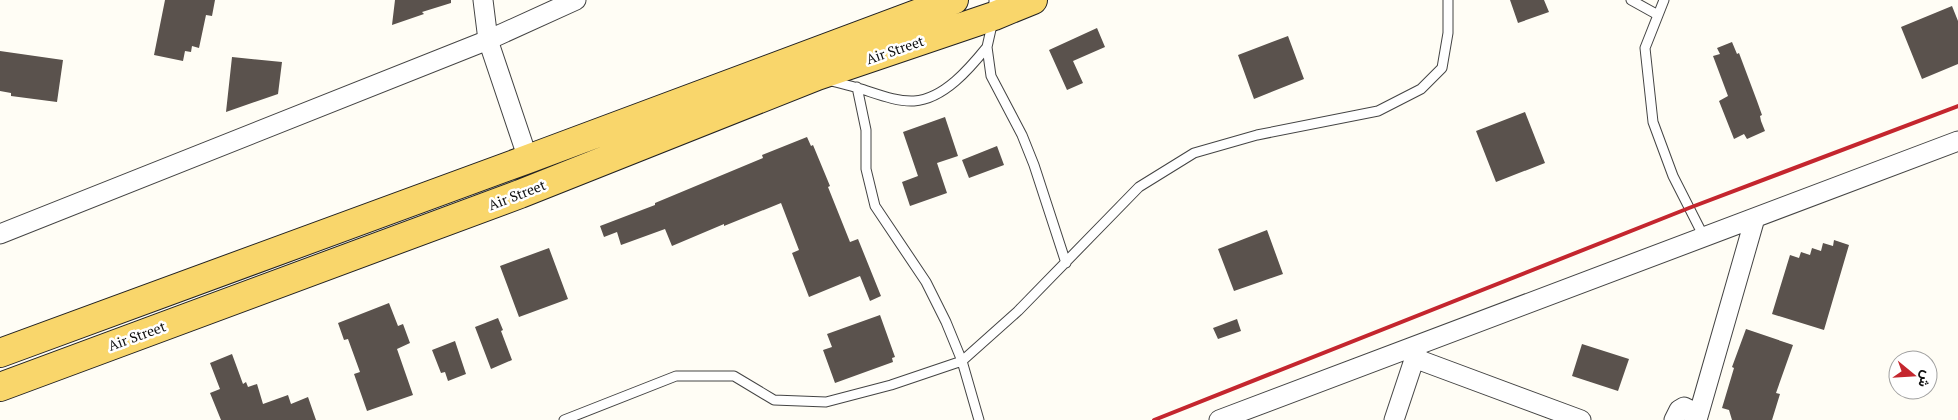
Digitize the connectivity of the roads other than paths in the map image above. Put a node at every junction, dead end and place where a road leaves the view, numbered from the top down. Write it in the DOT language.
graph roads {
  1 [pos="483,0"];
  2 [pos="576,0"];
  3 [pos="954,0"];
  4 [pos="1032,0"];
  5 [pos="1448,0"];
  6 [pos="1631,0"];
  7 [pos="1664,0"];
  8 [pos="994,8"];
  9 [pos="1658,15"];
  10 [pos="488,40"];
  11 [pos="987,47"];
  12 [pos="808,67"];
  13 [pos="857,88"];
  14 [pos="1958,141"];
  15 [pos="528,159"];
  16 [pos="1755,218"];
  17 [pos="0,234"];
  18 [pos="1704,236"];
  19 [pos="1066,263"];
  20 [pos="1417,351"];
  21 [pos="0,353"];
  22 [pos="962,361"];
  23 [pos="0,387"];
  24 [pos="1538,413"];
  25 [pos="564,420"];
  26 [pos="979,420"];
  27 [pos="1219,420"];
  28 [pos="1394,420"];
  29 [pos="1581,420"];
  30 [pos="1674,420"];
  31 [pos="1696,420"];
  1 -- 10 [label="street"];
  2 -- 10 [label="street"];
  3 -- 12 [label="main road, Air Street"];
  4 -- 8 [label="main road, Air Street"];
  5 -- 19 [label="lane"];
  6 -- 9 [label="lane"];
  7 -- 9 [label="lane"];
  8 -- 11 [label="lane"];
  8 -- 12 [label="main road, Air Street"];
  9 -- 18 [label="lane"];
  10 -- 15 [label="street"];
  10 -- 17 [label="street"];
  11 -- 13 [label="lane"];
  11 -- 19 [label="lane"];
  12 -- 13 [label="lane"];
  12 -- 15 [label="main road, Air Street"];
  12 -- 23 [label="main road, Air Street"];
  13 -- 22 [label="lane"];
  14 -- 16 [label="street"];
  15 -- 21 [label="main road, Air Street"];
  16 -- 18 [label="street"];
  16 -- 31 [label="street"];
  18 -- 20 [label="street"];
  19 -- 22 [label="lane"];
  20 -- 24 [label="street"];
  20 -- 27 [label="street"];
  20 -- 28 [label="street"];
  22 -- 25 [label="lane"];
  22 -- 26 [label="lane"];
  24 -- 29 [label="street"];
  30 -- 31 [label="street"];
}
